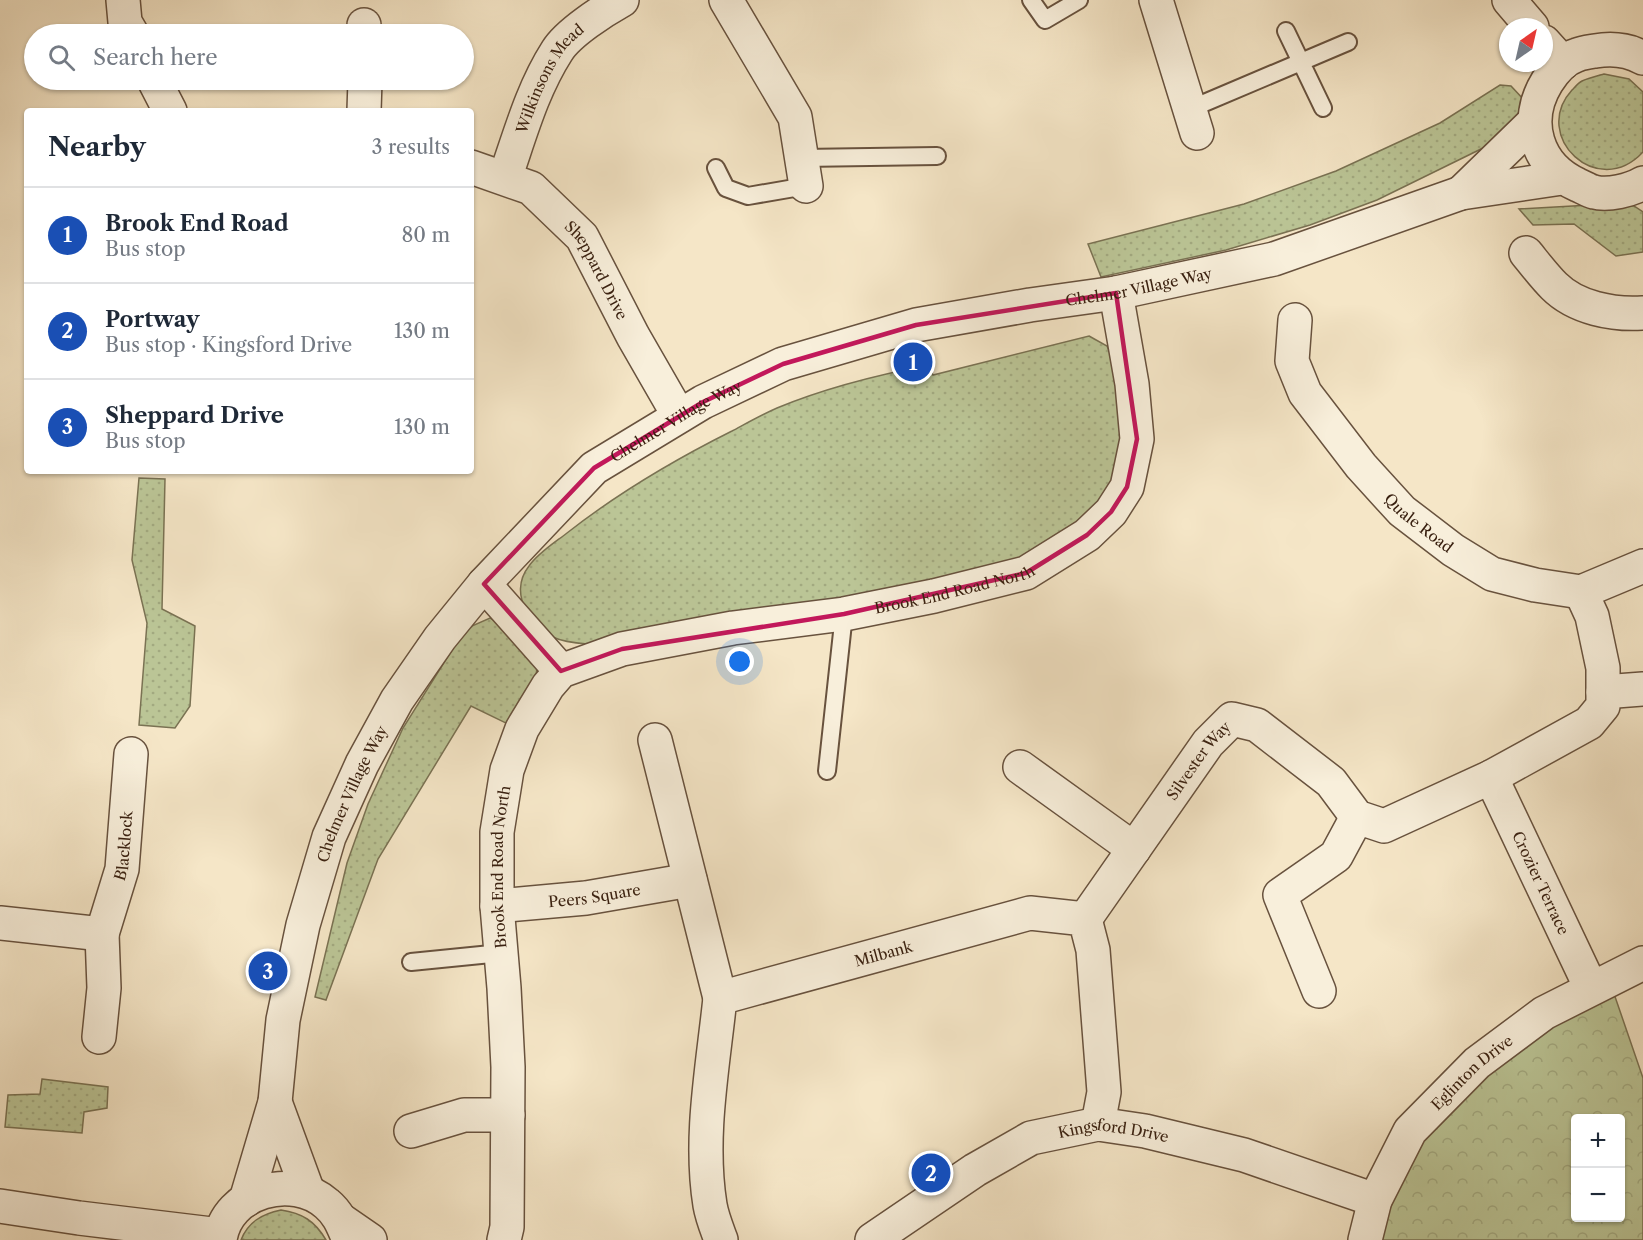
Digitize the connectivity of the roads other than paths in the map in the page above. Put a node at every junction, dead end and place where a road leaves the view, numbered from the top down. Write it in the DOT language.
graph roads {
  1 [pos="123,0"];
  2 [pos="622,0"];
  3 [pos="726,0"];
  4 [pos="1031,0"];
  5 [pos="1079,0"];
  6 [pos="1156,0"];
  7 [pos="1509,0"];
  8 [pos="1524,18"];
  9 [pos="126,24"];
  10 [pos="1286,31"];
  11 [pos="1348,42"];
  12 [pos="1638,48"];
  13 [pos="1553,52"];
  14 [pos="1302,62"];
  15 [pos="1551,72"];
  16 [pos="159,90"];
  17 [pos="365,90"];
  18 [pos="168,108"];
  19 [pos="364,108"];
  20 [pos="1323,108"];
  21 [pos="1194,121"];
  22 [pos="1534,122"];
  23 [pos="937,156"];
  24 [pos="474,168"];
  25 [pos="716,168"];
  26 [pos="804,172"];
  27 [pos="505,178"];
  28 [pos="1562,178"];
  29 [pos="1643,183"];
  30 [pos="1461,193"];
  31 [pos="1526,253"];
  32 [pos="1116,293"];
  33 [pos="1643,313"];
  34 [pos="1295,320"];
  35 [pos="679,416"];
  36 [pos="1643,566"];
  37 [pos="484,584"];
  38 [pos="1581,592"];
  39 [pos="844,614"];
  40 [pos="561,671"];
  41 [pos="1643,689"];
  42 [pos="1604,692"];
  43 [pos="655,740"];
  44 [pos="131,754"];
  45 [pos="1020,767"];
  46 [pos="827,771"];
  47 [pos="1491,777"];
  48 [pos="1357,817"];
  49 [pos="1134,849"];
  50 [pos="690,880"];
  51 [pos="497,906"];
  52 [pos="1085,919"];
  53 [pos="0,923"];
  54 [pos="102,934"];
  55 [pos="501,953"];
  56 [pos="411,962"];
  57 [pos="1643,963"];
  58 [pos="1592,988"];
  59 [pos="1319,991"];
  60 [pos="720,998"];
  61 [pos="99,1037"];
  62 [pos="275,1102"];
  63 [pos="508,1115"];
  64 [pos="1098,1124"];
  65 [pos="411,1131"];
  66 [pos="308,1192"];
  67 [pos="246,1200"];
  68 [pos="1375,1200"];
  69 [pos="0,1206"];
  70 [pos="345,1230"];
  71 [pos="912,1230"];
  72 [pos="220,1237"];
  73 [pos="370,1240"];
  74 [pos="504,1240"];
  75 [pos="721,1240"];
  76 [pos="872,1240"];
  77 [pos="1365,1240"];
  1 -- 9 [label="street"];
  2 -- 27 [label="street, Wilkinsons Mead"];
  3 -- 26 [label="street"];
  4 -- 5 [label="lane"];
  6 -- 21 [label="street"];
  7 -- 8 [label="street"];
  10 -- 14 [label="lane"];
  11 -- 14 [label="lane"];
  12 -- 13 [label="street"];
  14 -- 20 [label="lane"];
  14 -- 21 [label="lane"];
  15 -- 22 [label="street"];
  16 -- 18 [label="street"];
  17 -- 19 [label="street"];
  22 -- 28 [label="street"];
  22 -- 30 [label="street, Chelmer Village Way"];
  23 -- 26 [label="lane"];
  24 -- 27 [label="street, Sheppard Drive"];
  25 -- 26 [label="lane"];
  27 -- 35 [label="street, Sheppard Drive"];
  28 -- 29 [label="street"];
  28 -- 30 [label="street, Chelmer Village Way"];
  30 -- 32 [label="street, Chelmer Village Way"];
  31 -- 33 [label="street"];
  32 -- 35 [label="street, Chelmer Village Way"];
  32 -- 39 [label="street, Brook End Road North"];
  34 -- 38 [label="street, Quale Road"];
  35 -- 37 [label="street, Chelmer Village Way"];
  36 -- 38 [label="street"];
  37 -- 40 [label="street"];
  37 -- 62 [label="street, Chelmer Village Way"];
  38 -- 42 [label="street"];
  39 -- 40 [label="street, Brook End Road North"];
  39 -- 46 [label="lane"];
  40 -- 51 [label="street, Brook End Road North"];
  41 -- 42 [label="street"];
  42 -- 47 [label="street"];
  43 -- 50 [label="street"];
  44 -- 54 [label="street, Blacklock"];
  45 -- 49 [label="street"];
  47 -- 48 [label="street"];
  47 -- 58 [label="street, Crozier Terrace"];
  48 -- 49 [label="street, Silvester Way"];
  48 -- 59 [label="street"];
  49 -- 52 [label="street, Silvester Way"];
  50 -- 51 [label="street, Peers Square"];
  50 -- 60 [label="street"];
  51 -- 55 [label="street, Brook End Road North"];
  52 -- 60 [label="street, Milbank"];
  52 -- 64 [label="street"];
  53 -- 54 [label="street"];
  54 -- 61 [label="street, Blacklock"];
  55 -- 56 [label="lane"];
  55 -- 63 [label="street, Brook End Road North"];
  57 -- 58 [label="street, Eglinton Drive"];
  58 -- 68 [label="street, Eglinton Drive"];
  60 -- 75 [label="street"];
  62 -- 66 [label="street, Chelmer Village Way"];
  62 -- 67 [label="street, Chelmer Village Way"];
  63 -- 65 [label="street"];
  63 -- 74 [label="street, Brook End Road North"];
  64 -- 68 [label="street, Kingsford Drive"];
  64 -- 71 [label="street, Kingsford Drive"];
  66 -- 67 [label="street, Chelmer Village Way"];
  66 -- 70 [label="street"];
  67 -- 72 [label="street, Chelmer Village Way"];
  68 -- 77 [label="street, Eglinton Drive"];
  69 -- 72 [label="street"];
  70 -- 73 [label="street"];
  71 -- 76 [label="street, Kingsford Drive"];
}
